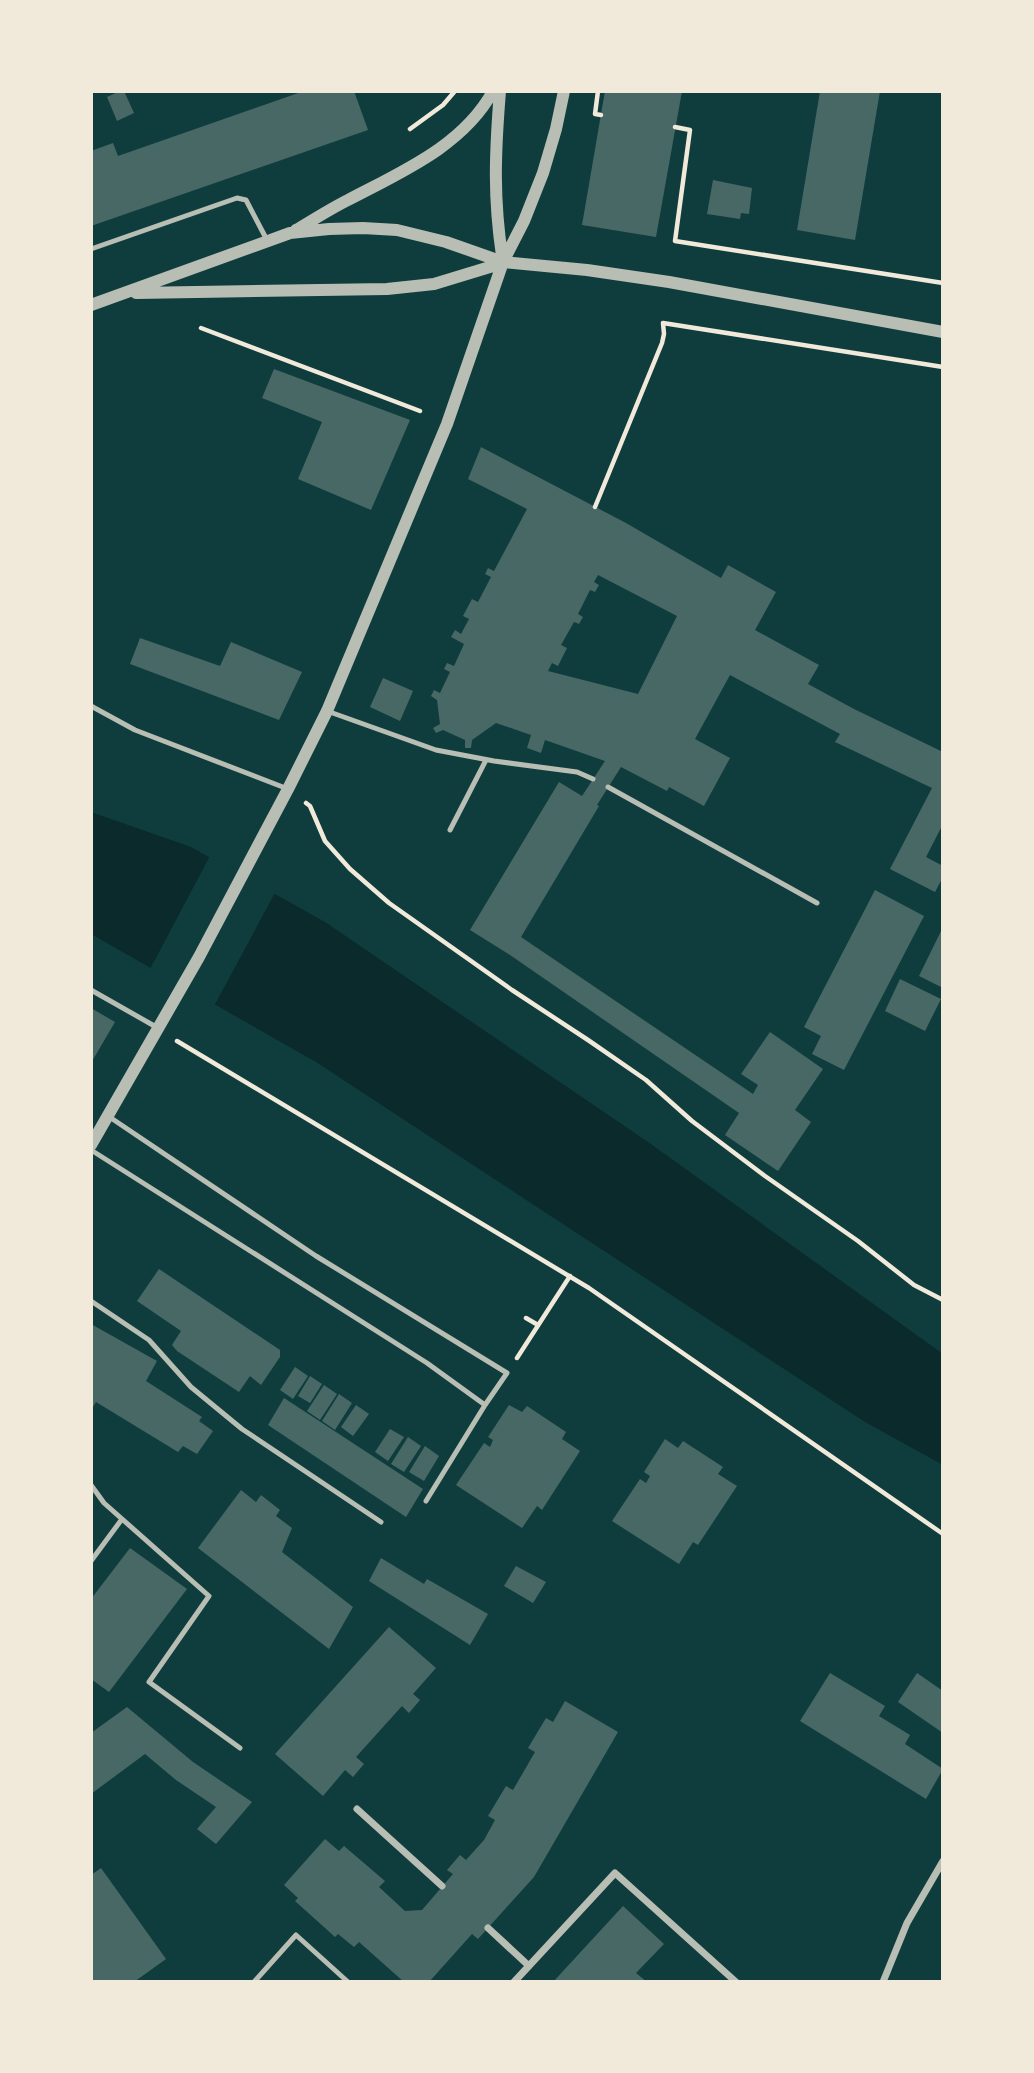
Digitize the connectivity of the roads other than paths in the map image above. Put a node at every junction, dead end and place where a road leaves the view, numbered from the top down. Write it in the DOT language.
graph roads {
  1 [pos="494,91"];
  2 [pos="500,91"];
  3 [pos="564,91"];
  4 [pos="290,233"];
  5 [pos="268,242"];
  6 [pos="91,249"];
  7 [pos="503,262"];
  8 [pos="127,293"];
  9 [pos="91,305"];
  10 [pos="943,332"];
  11 [pos="91,706"];
  12 [pos="327,711"];
  13 [pos="486,760"];
  14 [pos="593,779"];
  15 [pos="608,787"];
  16 [pos="288,789"];
  17 [pos="450,830"];
  18 [pos="817,903"];
  19 [pos="91,990"];
  20 [pos="162,1024"];
  21 [pos="108,1116"];
  22 [pos="91,1148"];
  23 [pos="91,1301"];
  24 [pos="485,1405"];
  25 [pos="91,1485"];
  26 [pos="426,1501"];
  27 [pos="122,1519"];
  28 [pos="381,1522"];
  29 [pos="91,1561"];
  30 [pos="240,1748"];
  31 [pos="358,1809"];
  32 [pos="943,1861"];
  33 [pos="442,1886"];
  34 [pos="488,1928"];
  35 [pos="529,1966"];
  36 [pos="254,1982"];
  37 [pos="348,1982"];
  38 [pos="514,1982"];
  39 [pos="736,1982"];
  40 [pos="883,1982"];
  1 -- 4 [label="street"];
  2 -- 7 [label="street"];
  3 -- 7 [label="street"];
  4 -- 5 [label="street"];
  4 -- 7 [label="street"];
  5 -- 6 [label="lane"];
  5 -- 8 [label="street"];
  7 -- 8 [label="street"];
  7 -- 10 [label="street"];
  7 -- 12 [label="street"];
  8 -- 9 [label="street"];
  11 -- 16 [label="lane"];
  12 -- 13 [label="lane"];
  12 -- 16 [label="street"];
  13 -- 14 [label="lane"];
  13 -- 17 [label="lane"];
  15 -- 18 [label="lane"];
  16 -- 20 [label="street"];
  19 -- 20 [label="lane"];
  20 -- 21 [label="street"];
  21 -- 22 [label="street"];
  21 -- 24 [label="lane"];
  22 -- 24 [label="lane"];
  23 -- 28 [label="lane"];
  24 -- 26 [label="lane"];
  25 -- 27 [label="lane"];
  27 -- 29 [label="lane"];
  27 -- 30 [label="lane"];
  31 -- 33 [label="street"];
  32 -- 40 [label="street"];
  34 -- 35 [label="street"];
  35 -- 38 [label="street"];
  35 -- 39 [label="street"];
  36 -- 37 [label="lane"];
}
